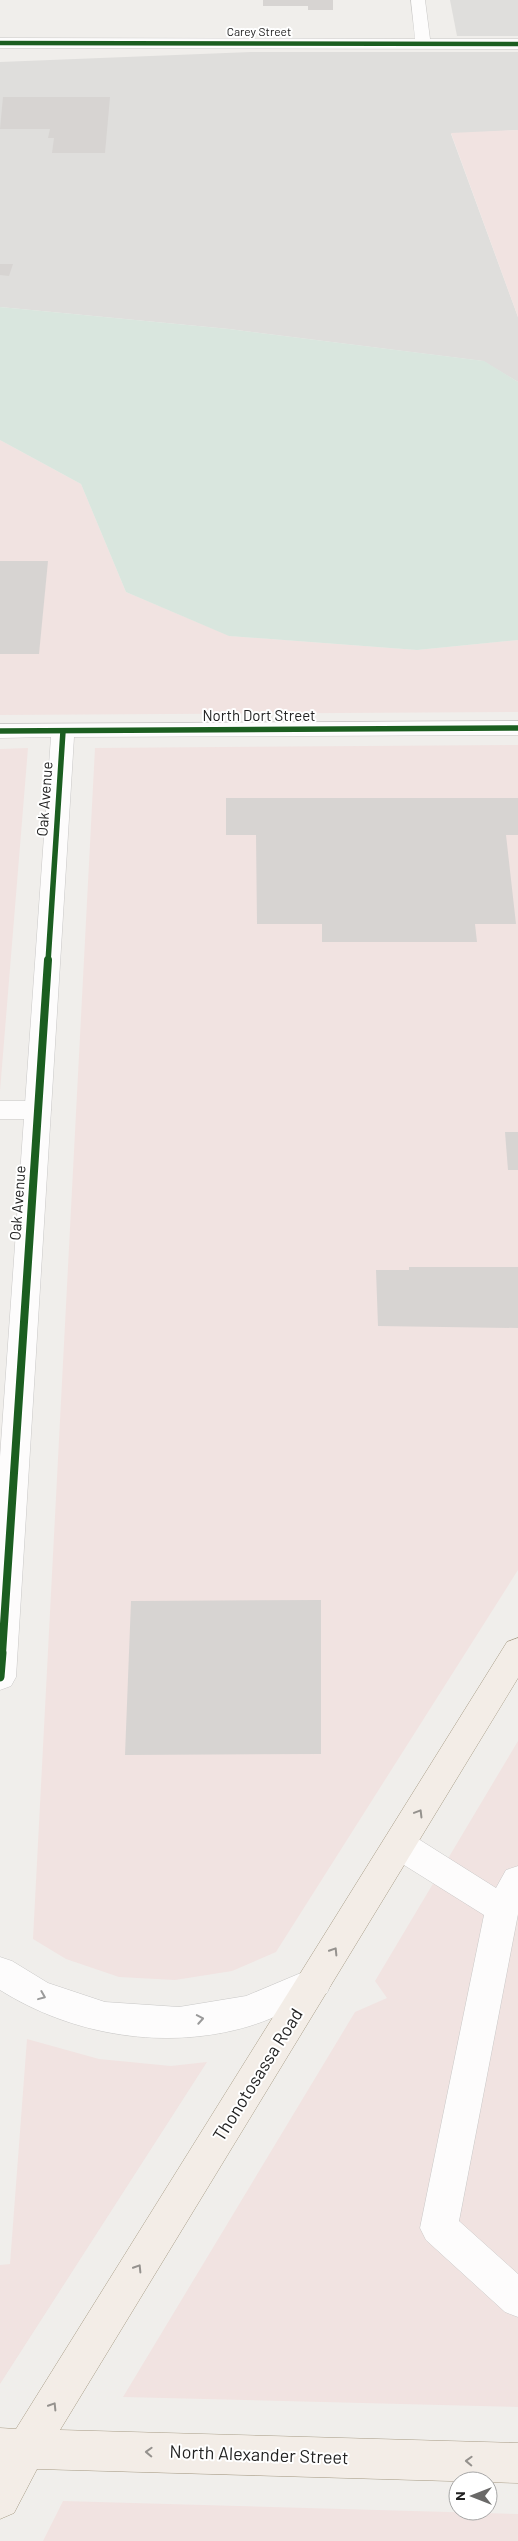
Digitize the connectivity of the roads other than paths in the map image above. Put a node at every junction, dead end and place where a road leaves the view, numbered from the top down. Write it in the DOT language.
graph roads {
  1 [pos="418,0"];
  2 [pos="0,43"];
  3 [pos="423,44"];
  4 [pos="518,44"];
  5 [pos="518,728"];
  6 [pos="63,731"];
  7 [pos="0,732"];
  8 [pos="0,1110"];
  9 [pos="38,1110"];
  10 [pos="517,1654"];
  11 [pos="0,1677"];
  12 [pos="400,1845"];
  13 [pos="510,1895"];
  14 [pos="0,1972"];
  15 [pos="315,1982"];
  16 [pos="518,2299"];
  17 [pos="14,2448"];
  18 [pos="518,2463"];
  19 [pos="0,2499"];
  1 -- 3 [label="street"];
  2 -- 3 [label="street, Carey Street"];
  3 -- 4 [label="street, Carey Street"];
  5 -- 6 [label="street, North Dort Street"];
  6 -- 7 [label="street, North Dort Street"];
  6 -- 9 [label="street, Oak Avenue"];
  8 -- 9 [label="street"];
  9 -- 11 [label="street, Oak Avenue"];
  12 -- 10 [label="main road, Thonotosassa Road, one-way"];
  12 -- 13 [label="street"];
  15 -- 12 [label="main road, Thonotosassa Road, one-way"];
  13 -- 16 [label="street"];
  14 -- 15 [label="street, one-way"];
  17 -- 15 [label="main road, Thonotosassa Road, one-way"];
  18 -- 17 [label="main road, North Alexander Street, one-way"];
  17 -- 19 [label="main road, Thonotosassa Road"];
}
